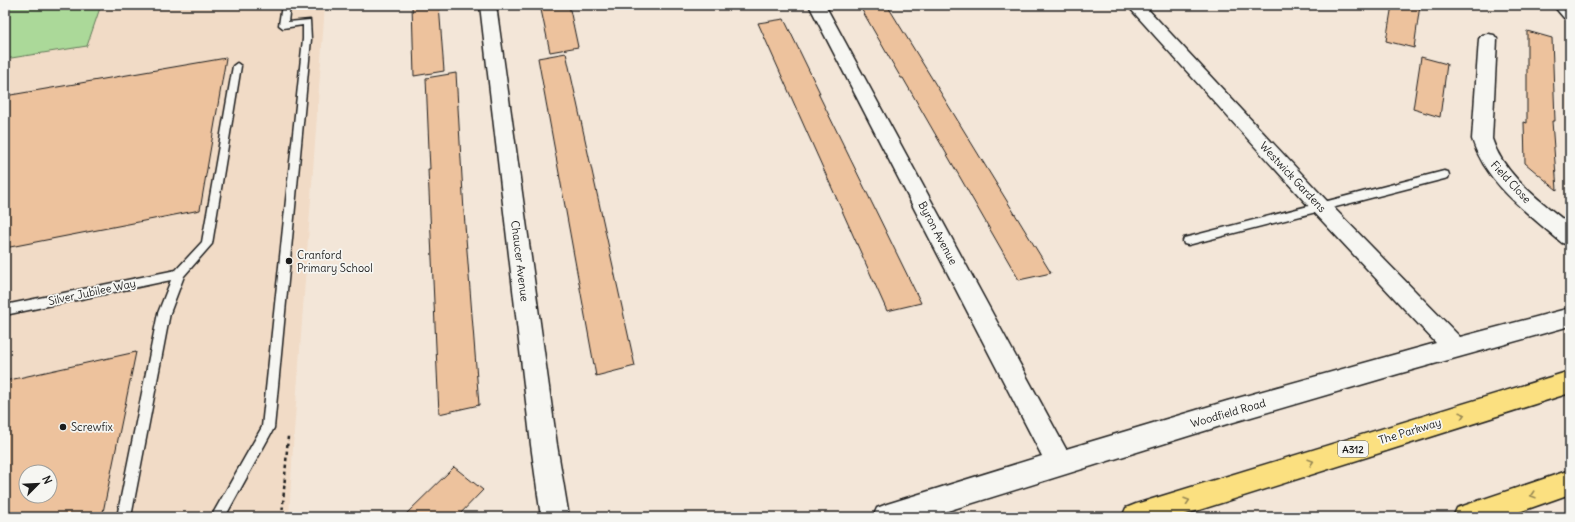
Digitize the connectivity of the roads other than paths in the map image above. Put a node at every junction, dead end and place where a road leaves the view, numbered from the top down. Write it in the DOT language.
graph roads {
  1 [pos="286,5"];
  2 [pos="488,5"];
  3 [pos="817,5"];
  4 [pos="1135,5"];
  5 [pos="1561,5"];
  6 [pos="1570,14"];
  7 [pos="1488,39"];
  8 [pos="237,66"];
  9 [pos="1444,176"];
  10 [pos="1320,206"];
  11 [pos="1570,237"];
  12 [pos="1188,241"];
  13 [pos="179,274"];
  14 [pos="5,310"];
  15 [pos="1570,317"];
  16 [pos="1455,347"];
  17 [pos="1570,382"];
  18 [pos="1059,462"];
  19 [pos="1570,482"];
  20 [pos="124,517"];
  21 [pos="218,517"];
  22 [pos="555,517"];
  23 [pos="887,517"];
  24 [pos="1136,517"];
  25 [pos="1467,517"];
  1 -- 21 [label="lane"];
  2 -- 22 [label="street, Chaucer Avenue"];
  3 -- 18 [label="street, Byron Avenue"];
  4 -- 10 [label="street, Westwick Gardens"];
  5 -- 6 [label="street"];
  7 -- 11 [label="street, Field Close"];
  8 -- 13 [label="lane"];
  9 -- 10 [label="lane"];
  10 -- 12 [label="lane"];
  10 -- 16 [label="street, Westwick Gardens"];
  13 -- 14 [label="lane, Silver Jubilee Way"];
  13 -- 20 [label="lane"];
  15 -- 16 [label="street, Woodfield Road"];
  16 -- 18 [label="street, Woodfield Road"];
  24 -- 17 [label="highway, The Parkway / A312, one-way"];
  18 -- 23 [label="street, Woodfield Road"];
  19 -- 25 [label="highway, one-way"];
}
